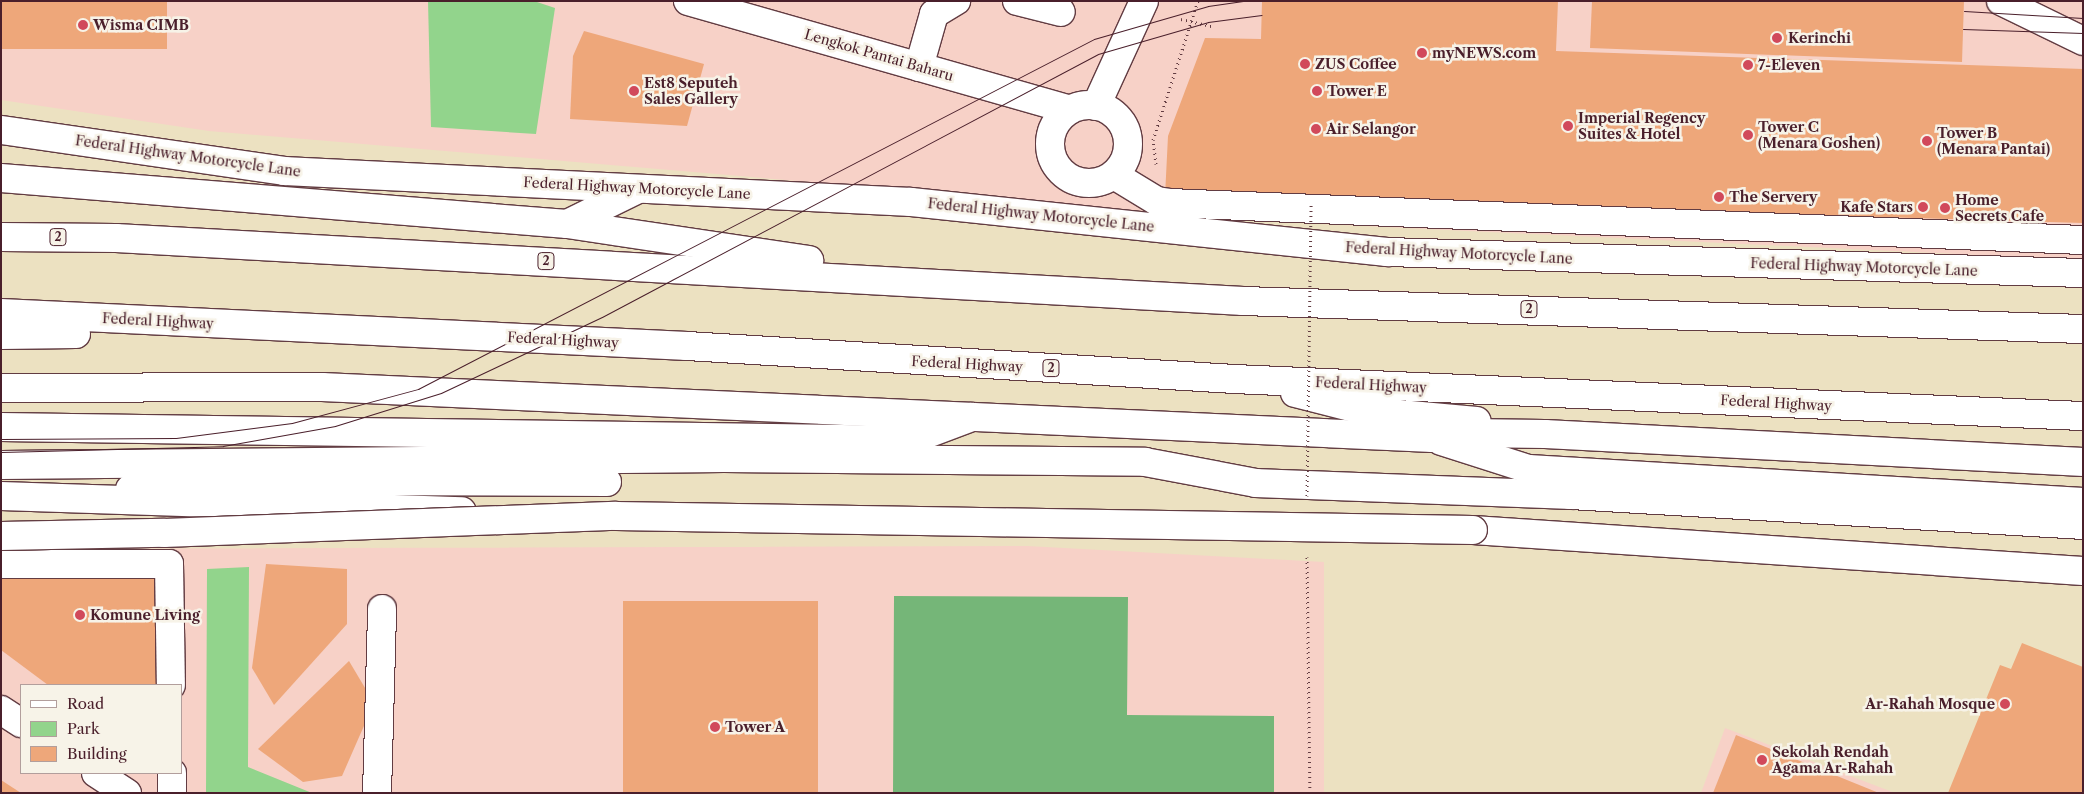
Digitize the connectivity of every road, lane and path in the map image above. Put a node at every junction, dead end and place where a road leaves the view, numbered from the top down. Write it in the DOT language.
graph roads {
  1 [pos="688,1"];
  2 [pos="956,1"];
  3 [pos="1017,1"];
  4 [pos="1144,1"];
  5 [pos="1198,1"];
  6 [pos="2001,1"];
  7 [pos="1061,12"];
  8 [pos="1181,19"];
  9 [pos="1190,22"];
  10 [pos="1212,26"];
  11 [pos="2083,41"];
  12 [pos="919,67"];
  13 [pos="1083,108"];
  14 [pos="1,130"];
  15 [pos="1156,168"];
  16 [pos="1114,175"];
  17 [pos="6,179"];
  18 [pos="638,188"];
  19 [pos="567,224"];
  20 [pos="1,237"];
  21 [pos="2083,240"];
  22 [pos="2083,273"];
  23 [pos="976,285"];
  24 [pos="1,313"];
  25 [pos="2083,329"];
  26 [pos="372,332"];
  27 [pos="1,335"];
  28 [pos="1234,378"];
  29 [pos="1,388"];
  30 [pos="2083,416"];
  31 [pos="972,417"];
  32 [pos="1,427"];
  33 [pos="1432,438"];
  34 [pos="1787,449"];
  35 [pos="2083,462"];
  36 [pos="1,465"];
  37 [pos="607,482"];
  38 [pos="1,495"];
  39 [pos="2083,502"];
  40 [pos="616,516"];
  41 [pos="2083,525"];
  42 [pos="1,536"];
  43 [pos="1,564"];
  44 [pos="2083,571"];
  45 [pos="1,574"];
  46 [pos="35,574"];
  47 [pos="382,609"];
  48 [pos="171,684"];
  49 [pos="1,710"];
  50 [pos="20,722"];
  51 [pos="98,774"];
  52 [pos="172,774"];
  53 [pos="127,793"];
  54 [pos="172,793"];
  55 [pos="377,793"];
  1 -- 12 [label="main road, Lengkok Pantai Baharu"];
  2 -- 12 [label="main road"];
  3 -- 7 [label="main road"];
  4 -- 13 [label="main road"];
  5 -- 9 [label="path"];
  6 -- 11 [label="main road"];
  8 -- 9 [label="path"];
  9 -- 10 [label="path"];
  9 -- 15 [label="path"];
  12 -- 13 [label="main road, Lengkok Pantai Baharu"];
  13 -- 16 [label="main road"];
  13 -- 16 [label="main road"];
  14 -- 18 [label="main road, Federal Highway Motorcycle Lane"];
  16 -- 21 [label="main road"];
  17 -- 19 [label="main road"];
  18 -- 19 [label="main road"];
  18 -- 22 [label="main road, Federal Highway Motorcycle Lane"];
  19 -- 23 [label="main road"];
  20 -- 23 [label="main road, 2"];
  23 -- 25 [label="main road, 2"];
  24 -- 26 [label="main road, Federal Highway / 2"];
  26 -- 27 [label="main road"];
  26 -- 28 [label="main road, Federal Highway / 2"];
  28 -- 30 [label="main road, Federal Highway / 2"];
  28 -- 34 [label="main road"];
  29 -- 31 [label="main road"];
  31 -- 32 [label="main road"];
  31 -- 33 [label="main road"];
  33 -- 34 [label="main road"];
  33 -- 39 [label="main road"];
  34 -- 35 [label="main road"];
  36 -- 41 [label="main road"];
  37 -- 38 [label="main road"];
  38 -- 40 [label="main road, bridge"];
  40 -- 42 [label="main road, bridge"];
  40 -- 44 [label="main road, bridge"];
  43 -- 48 [label="main road"];
  45 -- 46 [label="main road"];
  47 -- 55 [label="main road"];
  49 -- 50 [label="main road"];
  51 -- 53 [label="main road"];
  52 -- 54 [label="main road"];
}
